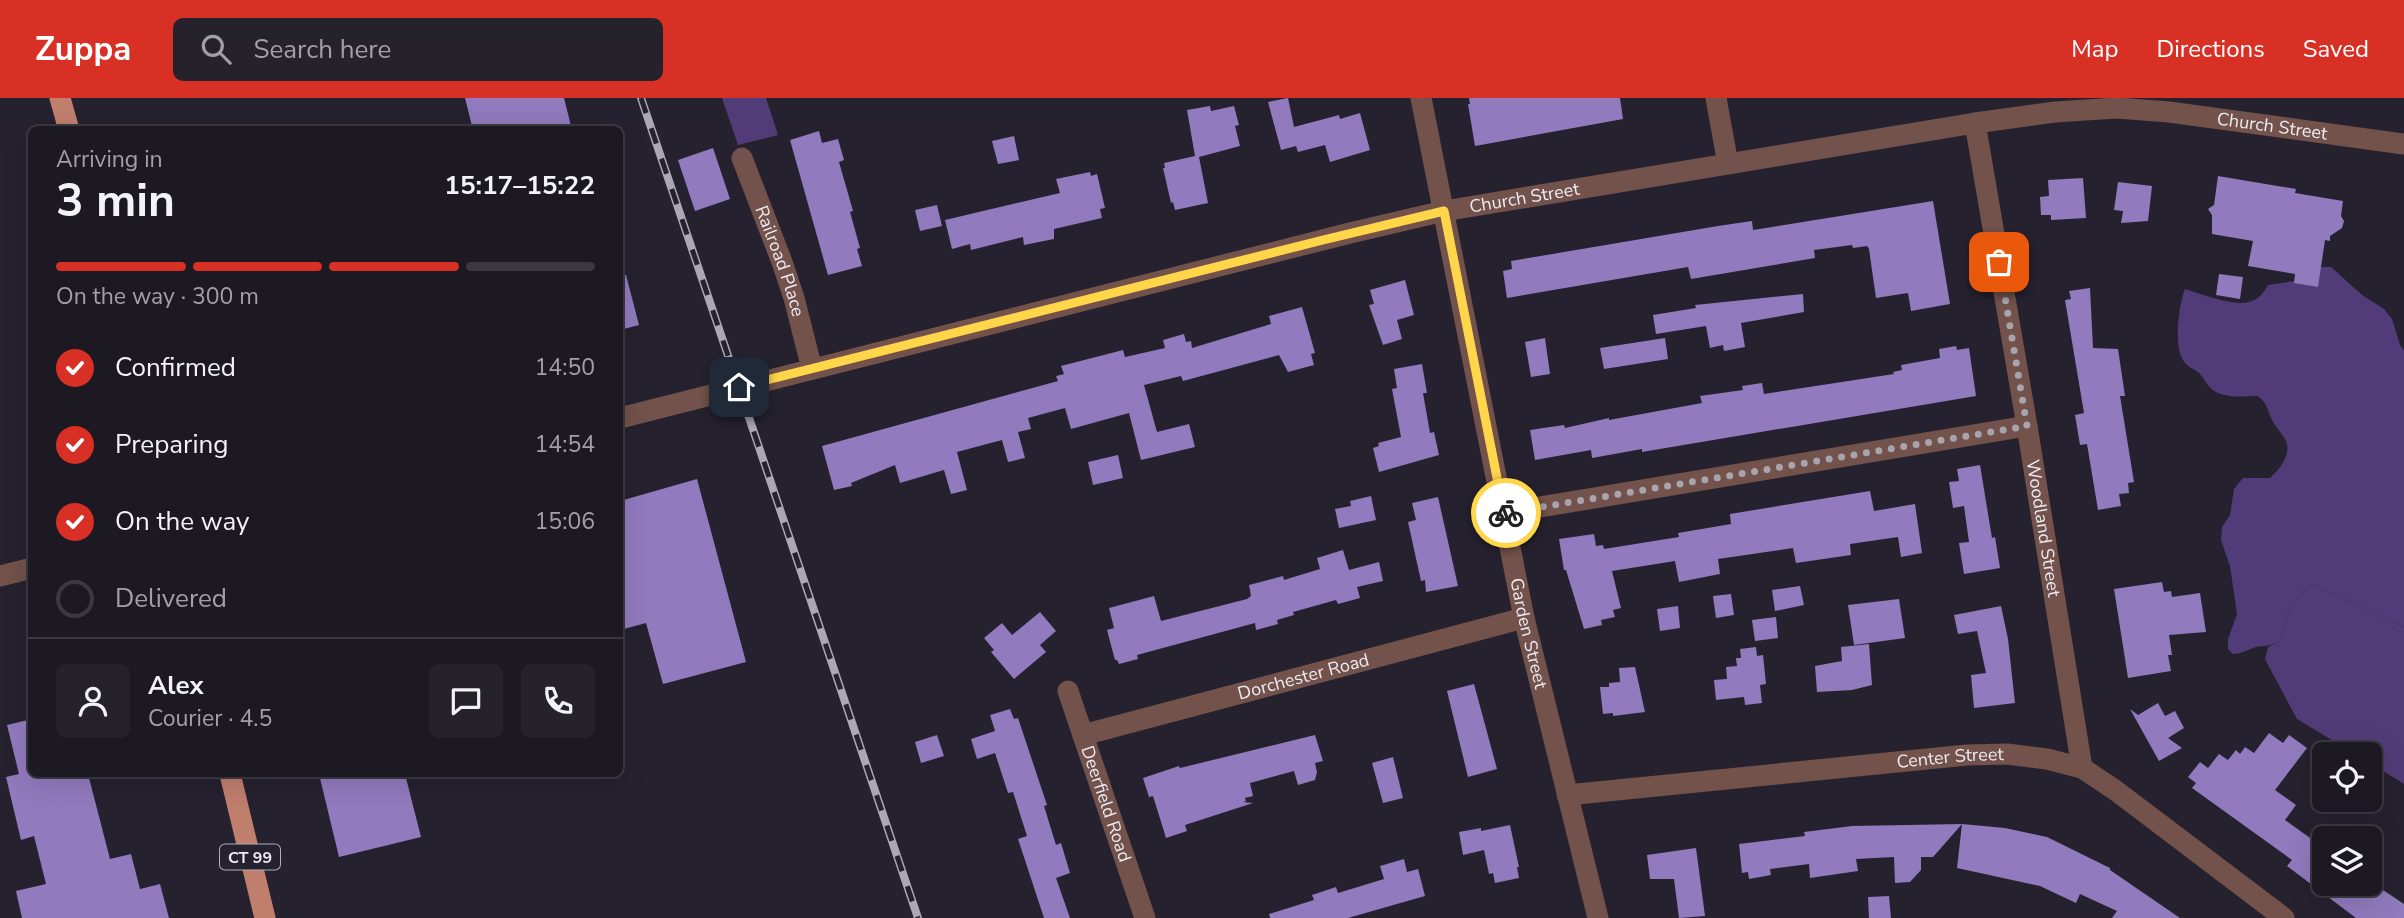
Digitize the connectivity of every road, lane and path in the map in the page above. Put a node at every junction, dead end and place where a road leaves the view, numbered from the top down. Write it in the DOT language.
graph roads {
  1 [pos="60,98"];
  2 [pos="1421,98"];
  3 [pos="1716,98"];
  4 [pos="2054,105"];
  5 [pos="1975,123"];
  6 [pos="68,126"];
  7 [pos="2404,144"];
  8 [pos="742,158"];
  9 [pos="1728,163"];
  10 [pos="1444,211"];
  11 [pos="812,369"];
  12 [pos="623,417"];
  13 [pos="2027,426"];
  14 [pos="1504,513"];
  15 [pos="28,569"];
  16 [pos="0,576"];
  17 [pos="1524,618"];
  18 [pos="1068,691"];
  19 [pos="1083,735"];
  20 [pos="2082,768"];
  21 [pos="231,777"];
  22 [pos="1567,795"];
  23 [pos="1594,917"];
  24 [pos="265,918"];
  25 [pos="1145,918"];
  26 [pos="2284,918"];
  1 -- 6 [label="main road"];
  2 -- 10 [label="street, Garden Street"];
  3 -- 9 [label="street"];
  4 -- 5 [label="street, Church Street"];
  4 -- 7 [label="street, Church Street"];
  5 -- 9 [label="street, Church Street"];
  5 -- 13 [label="street, Woodland Street"];
  8 -- 11 [label="street, Railroad Place"];
  9 -- 10 [label="street, Church Street"];
  10 -- 11 [label="street, Church Street"];
  10 -- 14 [label="street, Garden Street"];
  11 -- 12 [label="street, Church Street"];
  13 -- 14 [label="street"];
  13 -- 20 [label="street, Woodland Street"];
  14 -- 17 [label="street, Garden Street"];
  15 -- 16 [label="street"];
  17 -- 19 [label="street, Dorchester Road"];
  17 -- 22 [label="street, Garden Street"];
  18 -- 19 [label="street, Deerfield Road"];
  19 -- 25 [label="street, Deerfield Road"];
  20 -- 22 [label="street, Center Street"];
  20 -- 26 [label="street, Center Street"];
  21 -- 24 [label="main road, CT 99"];
  22 -- 23 [label="street, Garden Street"];
}
